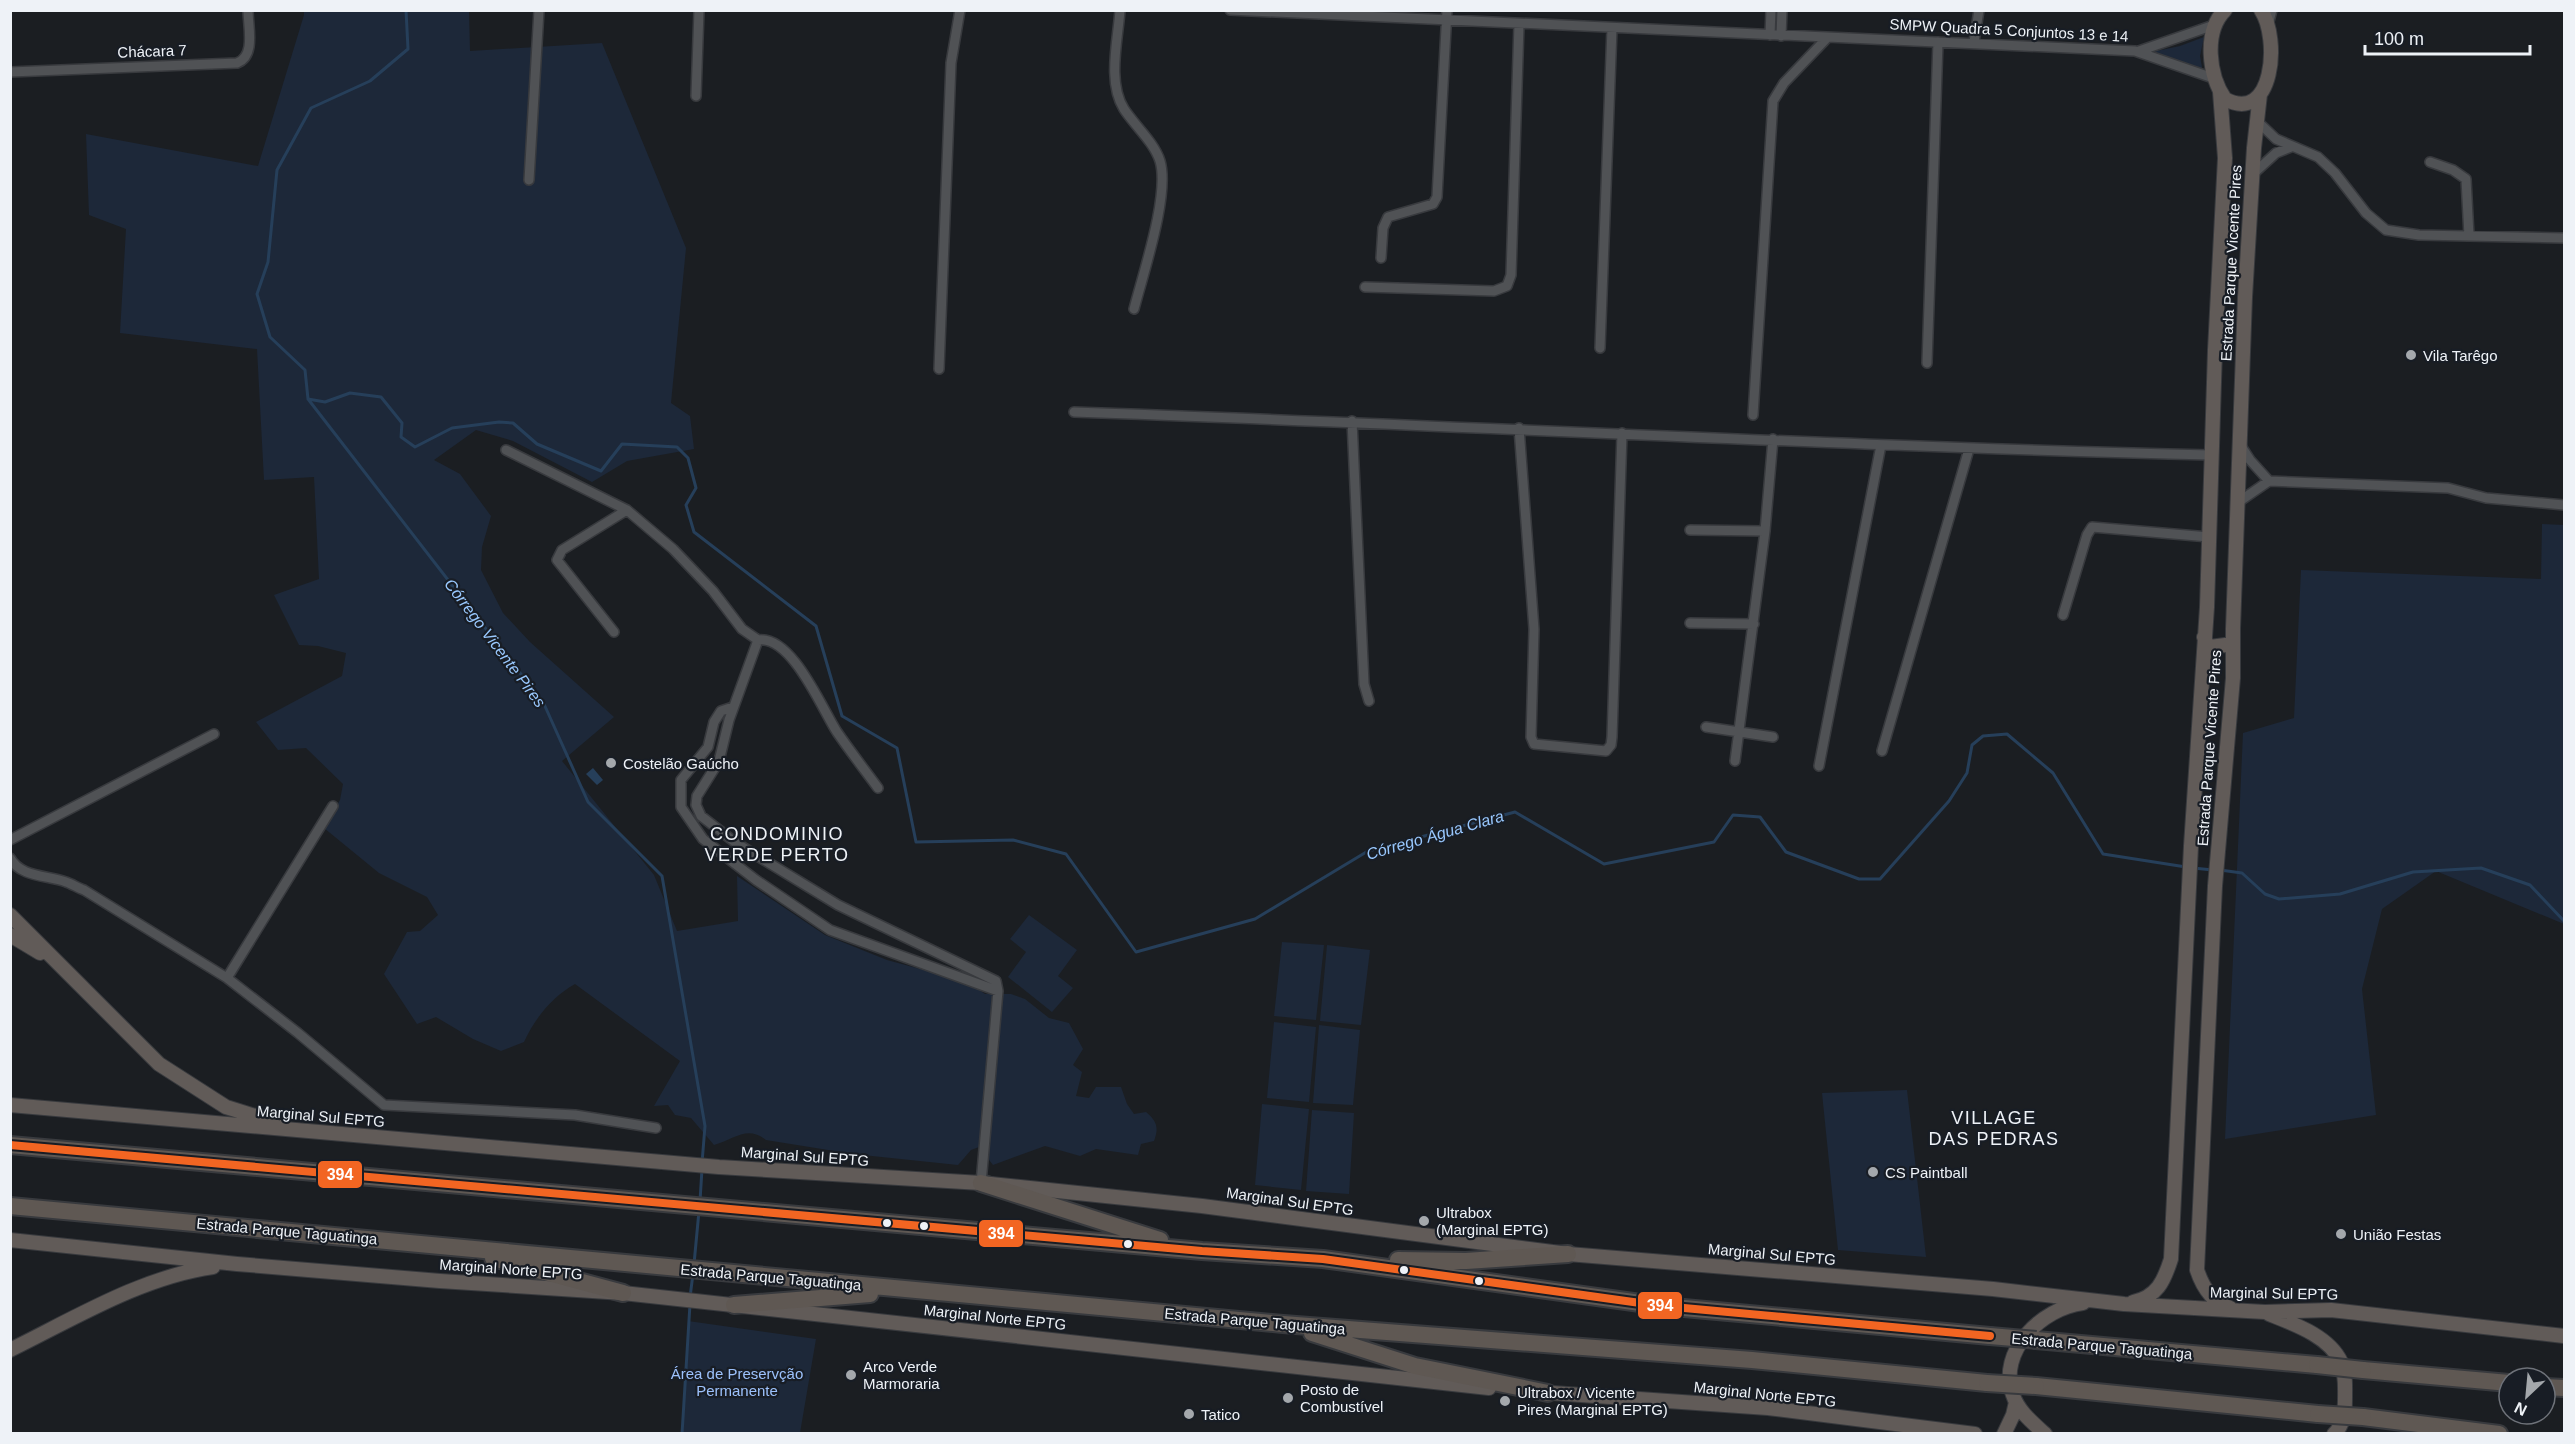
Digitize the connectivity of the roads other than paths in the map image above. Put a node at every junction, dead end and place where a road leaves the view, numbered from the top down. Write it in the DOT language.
graph roads {
  1 [pos="248,10"];
  2 [pos="538,10"];
  3 [pos="699,10"];
  4 [pos="960,10"];
  5 [pos="1120,10"];
  6 [pos="1230,10"];
  7 [pos="1771,10"];
  8 [pos="1782,10"];
  9 [pos="1979,10"];
  10 [pos="2261,10"];
  11 [pos="2272,10"];
  12 [pos="1280,12"];
  13 [pos="2222,14"];
  14 [pos="1447,15"];
  15 [pos="1519,24"];
  16 [pos="2268,25"];
  17 [pos="1612,28"];
  18 [pos="1770,35"];
  19 [pos="1781,36"];
  20 [pos="1827,38"];
  21 [pos="1938,42"];
  22 [pos="1974,42"];
  23 [pos="2139,51"];
  24 [pos="10,72"];
  25 [pos="2213,78"];
  26 [pos="2220,92"];
  27 [pos="2260,94"];
  28 [pos="696,96"];
  29 [pos="2256,120"];
  30 [pos="2291,147"];
  31 [pos="2430,162"];
  32 [pos="2253,174"];
  33 [pos="529,180"];
  34 [pos="2469,236"];
  35 [pos="2565,238"];
  36 [pos="1381,258"];
  37 [pos="1365,287"];
  38 [pos="1134,309"];
  39 [pos="1600,348"];
  40 [pos="1927,363"];
  41 [pos="939,369"];
  42 [pos="1074,412"];
  43 [pos="1753,415"];
  44 [pos="1352,421"];
  45 [pos="1519,428"];
  46 [pos="1622,433"];
  47 [pos="1773,439"];
  48 [pos="2240,441"];
  49 [pos="1881,445"];
  50 [pos="1969,449"];
  51 [pos="506,450"];
  52 [pos="2211,455"];
  53 [pos="2269,482"];
  54 [pos="2237,504"];
  55 [pos="2565,505"];
  56 [pos="627,510"];
  57 [pos="1690,530"];
  58 [pos="1765,531"];
  59 [pos="2208,537"];
  60 [pos="2063,615"];
  61 [pos="1690,623"];
  62 [pos="1754,624"];
  63 [pos="614,632"];
  64 [pos="2204,637"];
  65 [pos="759,640"];
  66 [pos="2233,644"];
  67 [pos="1369,701"];
  68 [pos="733,707"];
  69 [pos="1706,727"];
  70 [pos="1739,732"];
  71 [pos="214,734"];
  72 [pos="1773,737"];
  73 [pos="1882,751"];
  74 [pos="1736,761"];
  75 [pos="1819,766"];
  76 [pos="878,788"];
  77 [pos="333,806"];
  78 [pos="10,840"];
  79 [pos="10,858"];
  80 [pos="10,915"];
  81 [pos="10,935"];
  82 [pos="57,964"];
  83 [pos="226,978"];
  84 [pos="998,991"];
  85 [pos="10,1105"];
  86 [pos="656,1128"];
  87 [pos="306,1132"];
  88 [pos="10,1145"];
  89 [pos="981,1183"];
  90 [pos="10,1206"];
  91 [pos="10,1240"];
  92 [pos="443,1245"];
  93 [pos="1202,1251"];
  94 [pos="1568,1254"];
  95 [pos="1323,1258"];
  96 [pos="237,1264"];
  97 [pos="946,1292"];
  98 [pos="623,1293"];
  99 [pos="2103,1301"];
  100 [pos="2124,1304"];
  101 [pos="734,1305"];
  102 [pos="2240,1310"];
  103 [pos="2265,1312"];
  104 [pos="1283,1324"];
  105 [pos="2565,1336"];
  106 [pos="10,1350"];
  107 [pos="2497,1382"];
  108 [pos="1548,1393"];
  109 [pos="2016,1402"];
  110 [pos="1975,1434"];
  111 [pos="2004,1434"];
  112 [pos="2045,1434"];
  113 [pos="2334,1434"];
  114 [pos="2499,1434"];
  1 -- 24 [label="street, Chácara 7"];
  2 -- 33 [label="street"];
  3 -- 28 [label="street"];
  4 -- 41 [label="street"];
  5 -- 38 [label="street"];
  6 -- 12 [label="street, SMPW Quadra 5 Conjuntos 13 e 14"];
  7 -- 18 [label="street"];
  8 -- 19 [label="street"];
  9 -- 22 [label="street"];
  10 -- 16 [label="main road, Estrada Parque Vicente Pires"];
  11 -- 16 [label="street"];
  12 -- 14 [label="street, SMPW Quadra 5 Conjuntos 13 e 14"];
  13 -- 23 [label="street, SMPW Quadra 5 Conjuntos 13 e 14"];
  13 -- 25 [label="main road"];
  14 -- 15 [label="street, SMPW Quadra 5 Conjuntos 13 e 14"];
  14 -- 36 [label="street"];
  15 -- 17 [label="street, SMPW Quadra 5 Conjuntos 13 e 14"];
  15 -- 37 [label="street"];
  16 -- 27 [label="main road, Estrada Parque Vicente Pires"];
  17 -- 18 [label="street, SMPW Quadra 5 Conjuntos 13 e 14"];
  17 -- 39 [label="street"];
  18 -- 19 [label="street, SMPW Quadra 5 Conjuntos 13 e 14"];
  19 -- 20 [label="street, SMPW Quadra 5 Conjuntos 13 e 14"];
  20 -- 21 [label="street, SMPW Quadra 5 Conjuntos 13 e 14"];
  20 -- 43 [label="street"];
  21 -- 22 [label="street, SMPW Quadra 5 Conjuntos 13 e 14"];
  21 -- 40 [label="street"];
  22 -- 23 [label="street, SMPW Quadra 5 Conjuntos 13 e 14"];
  23 -- 25 [label="street, SMPW Quadra 5 Conjuntos 13 e 14"];
  25 -- 26 [label="main road"];
  26 -- 27 [label="main road"];
  26 -- 52 [label="main road, Estrada Parque Vicente Pires"];
  27 -- 29 [label="main road, Estrada Parque Vicente Pires"];
  29 -- 30 [label="street"];
  29 -- 32 [label="main road, Estrada Parque Vicente Pires"];
  30 -- 32 [label="street"];
  30 -- 34 [label="street"];
  31 -- 34 [label="street"];
  32 -- 48 [label="main road, Estrada Parque Vicente Pires"];
  34 -- 35 [label="street"];
  42 -- 44 [label="street"];
  44 -- 45 [label="street"];
  44 -- 67 [label="street"];
  45 -- 46 [label="street"];
  45 -- 46 [label="street"];
  46 -- 47 [label="street"];
  47 -- 49 [label="street"];
  47 -- 58 [label="street"];
  48 -- 53 [label="street"];
  48 -- 54 [label="main road, Estrada Parque Vicente Pires"];
  49 -- 50 [label="street"];
  49 -- 75 [label="street"];
  50 -- 52 [label="street"];
  50 -- 73 [label="street"];
  51 -- 56 [label="street"];
  52 -- 59 [label="main road, Estrada Parque Vicente Pires"];
  53 -- 54 [label="street"];
  53 -- 55 [label="street"];
  54 -- 66 [label="main road, Estrada Parque Vicente Pires"];
  56 -- 63 [label="street"];
  56 -- 65 [label="street"];
  57 -- 58 [label="street"];
  58 -- 62 [label="street"];
  59 -- 60 [label="street"];
  59 -- 64 [label="main road, Estrada Parque Vicente Pires"];
  61 -- 62 [label="street"];
  62 -- 70 [label="street"];
  64 -- 66 [label="main road"];
  64 -- 100 [label="main road, Estrada Parque Vicente Pires"];
  65 -- 68 [label="street"];
  65 -- 76 [label="street"];
  66 -- 102 [label="main road, Estrada Parque Vicente Pires"];
  68 -- 84 [label="street"];
  68 -- 84 [label="street"];
  69 -- 70 [label="street"];
  70 -- 72 [label="street"];
  70 -- 74 [label="street"];
  71 -- 78 [label="street"];
  77 -- 83 [label="street"];
  79 -- 83 [label="street"];
  80 -- 82 [label="main road"];
  81 -- 82 [label="main road"];
  82 -- 87 [label="main road"];
  83 -- 86 [label="street"];
  84 -- 89 [label="street"];
  85 -- 87 [label="main road, Marginal Sul EPTG"];
  87 -- 89 [label="main road, Marginal Sul EPTG"];
  88 -- 93 [label="highway, Estrada Parque Taguatinga"];
  89 -- 93 [label="highway"];
  89 -- 94 [label="main road, Marginal Sul EPTG"];
  90 -- 92 [label="highway, Estrada Parque Taguatinga"];
  91 -- 96 [label="main road, Marginal Norte EPTG"];
  92 -- 97 [label="highway, Estrada Parque Taguatinga"];
  92 -- 98 [label="highway"];
  93 -- 95 [label="highway, Estrada Parque Taguatinga"];
  94 -- 95 [label="highway"];
  94 -- 99 [label="main road, Marginal Sul EPTG"];
  95 -- 107 [label="highway, Estrada Parque Taguatinga, bridge"];
  96 -- 98 [label="main road, Marginal Norte EPTG"];
  96 -- 106 [label="main road"];
  97 -- 101 [label="highway"];
  97 -- 104 [label="highway, Estrada Parque Taguatinga"];
  98 -- 101 [label="main road, Marginal Norte EPTG"];
  99 -- 100 [label="main road, Marginal Sul EPTG"];
  99 -- 109 [label="main road"];
  100 -- 102 [label="main road, Marginal Sul EPTG"];
  101 -- 108 [label="main road, Marginal Norte EPTG"];
  102 -- 103 [label="main road, Marginal Sul EPTG"];
  103 -- 105 [label="main road, Marginal Sul EPTG"];
  103 -- 113 [label="main road"];
  104 -- 108 [label="highway"];
  104 -- 114 [label="highway, Estrada Parque Taguatinga, bridge"];
  108 -- 110 [label="main road, Marginal Norte EPTG"];
  109 -- 111 [label="main road"];
  109 -- 112 [label="main road"];
}
